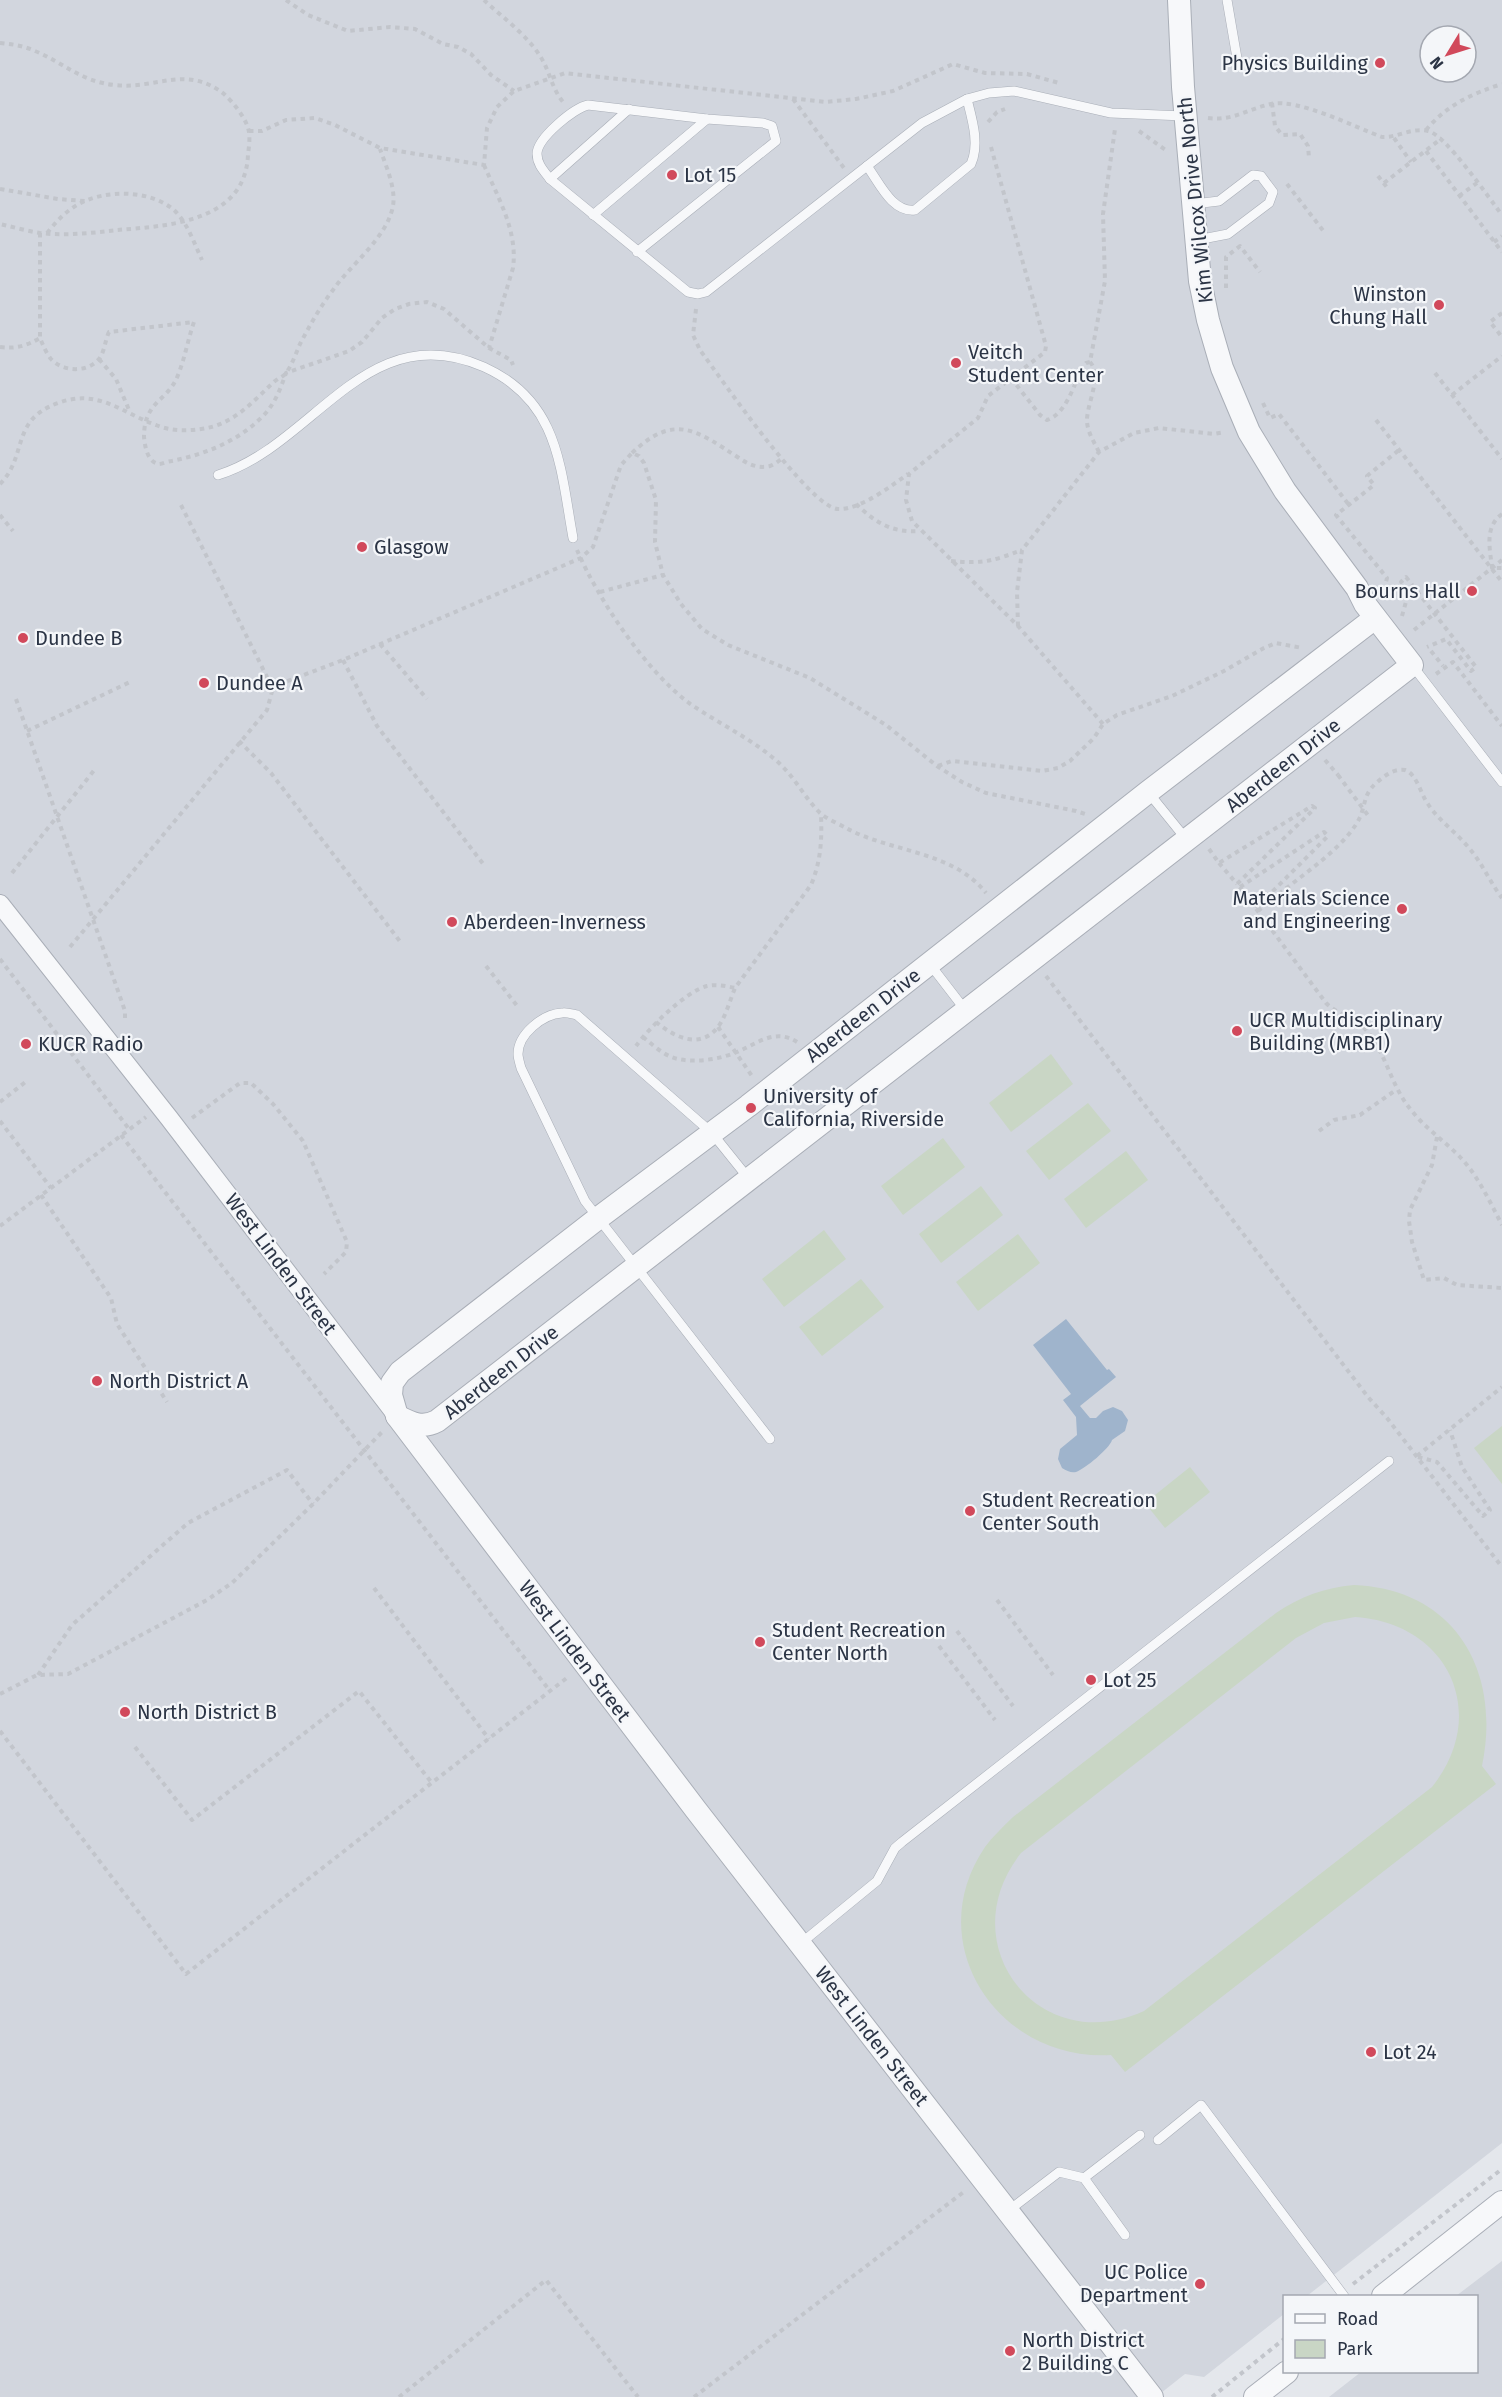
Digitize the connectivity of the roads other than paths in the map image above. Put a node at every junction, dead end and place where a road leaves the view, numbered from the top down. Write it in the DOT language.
graph roads {
  1 [pos="1179,0"];
  2 [pos="1227,0"];
  3 [pos="1237,58"];
  4 [pos="967,99"];
  5 [pos="629,110"];
  6 [pos="1186,116"];
  7 [pos="707,119"];
  8 [pos="867,166"];
  9 [pos="550,180"];
  10 [pos="1194,204"];
  11 [pos="593,215"];
  12 [pos="1197,240"];
  13 [pos="637,252"];
  14 [pos="218,475"];
  15 [pos="573,538"];
  16 [pos="1376,618"];
  17 [pos="1412,665"];
  18 [pos="1502,782"];
  19 [pos="1149,792"];
  20 [pos="1186,840"];
  21 [pos="0,904"];
  22 [pos="929,963"];
  23 [pos="966,1011"];
  24 [pos="712,1133"];
  25 [pos="749,1179"];
  26 [pos="597,1219"];
  27 [pos="637,1267"];
  28 [pos="397,1416"];
  29 [pos="770,1439"];
  30 [pos="1389,1461"];
  31 [pos="800,1944"];
  32 [pos="1140,2135"];
  33 [pos="1158,2140"];
  34 [pos="1084,2178"];
  35 [pos="1502,2202"];
  36 [pos="1008,2211"];
  37 [pos="1125,2235"];
  38 [pos="1343,2295"];
  39 [pos="1384,2295"];
  40 [pos="1286,2373"];
  41 [pos="1152,2397"];
  42 [pos="1254,2397"];
  1 -- 6 [label="street, Kim Wilcox Drive North"];
  2 -- 3 [label="lane"];
  4 -- 6 [label="lane"];
  4 -- 8 [label="lane"];
  4 -- 8 [label="lane"];
  5 -- 7 [label="lane"];
  5 -- 9 [label="lane"];
  5 -- 9 [label="lane"];
  6 -- 10 [label="street, Kim Wilcox Drive North"];
  7 -- 11 [label="lane"];
  7 -- 13 [label="lane"];
  8 -- 13 [label="lane"];
  9 -- 11 [label="lane"];
  10 -- 12 [label="street, Kim Wilcox Drive North"];
  10 -- 12 [label="lane"];
  11 -- 13 [label="lane"];
  12 -- 16 [label="street, Kim Wilcox Drive North"];
  14 -- 15 [label="lane"];
  16 -- 17 [label="street, Kim Wilcox Drive North"];
  16 -- 19 [label="street, Aberdeen Drive"];
  17 -- 18 [label="lane"];
  17 -- 20 [label="street, Aberdeen Drive"];
  19 -- 20 [label="lane"];
  19 -- 22 [label="street, Aberdeen Drive"];
  20 -- 23 [label="street, Aberdeen Drive"];
  21 -- 28 [label="street, West Linden Street"];
  22 -- 23 [label="lane"];
  22 -- 24 [label="street, Aberdeen Drive"];
  23 -- 25 [label="street, Aberdeen Drive"];
  24 -- 25 [label="lane"];
  24 -- 26 [label="street, Aberdeen Drive"];
  24 -- 26 [label="lane"];
  25 -- 27 [label="street, Aberdeen Drive"];
  26 -- 27 [label="lane"];
  26 -- 28 [label="street, Aberdeen Drive"];
  27 -- 28 [label="street, Aberdeen Drive"];
  27 -- 29 [label="lane"];
  28 -- 31 [label="street, West Linden Street"];
  30 -- 31 [label="lane"];
  31 -- 36 [label="street, West Linden Street"];
  32 -- 34 [label="lane"];
  33 -- 38 [label="lane"];
  34 -- 36 [label="lane"];
  34 -- 37 [label="lane"];
  35 -- 39 [label="street"];
  36 -- 41 [label="street, West Linden Street"];
  40 -- 42 [label="street"];
}
